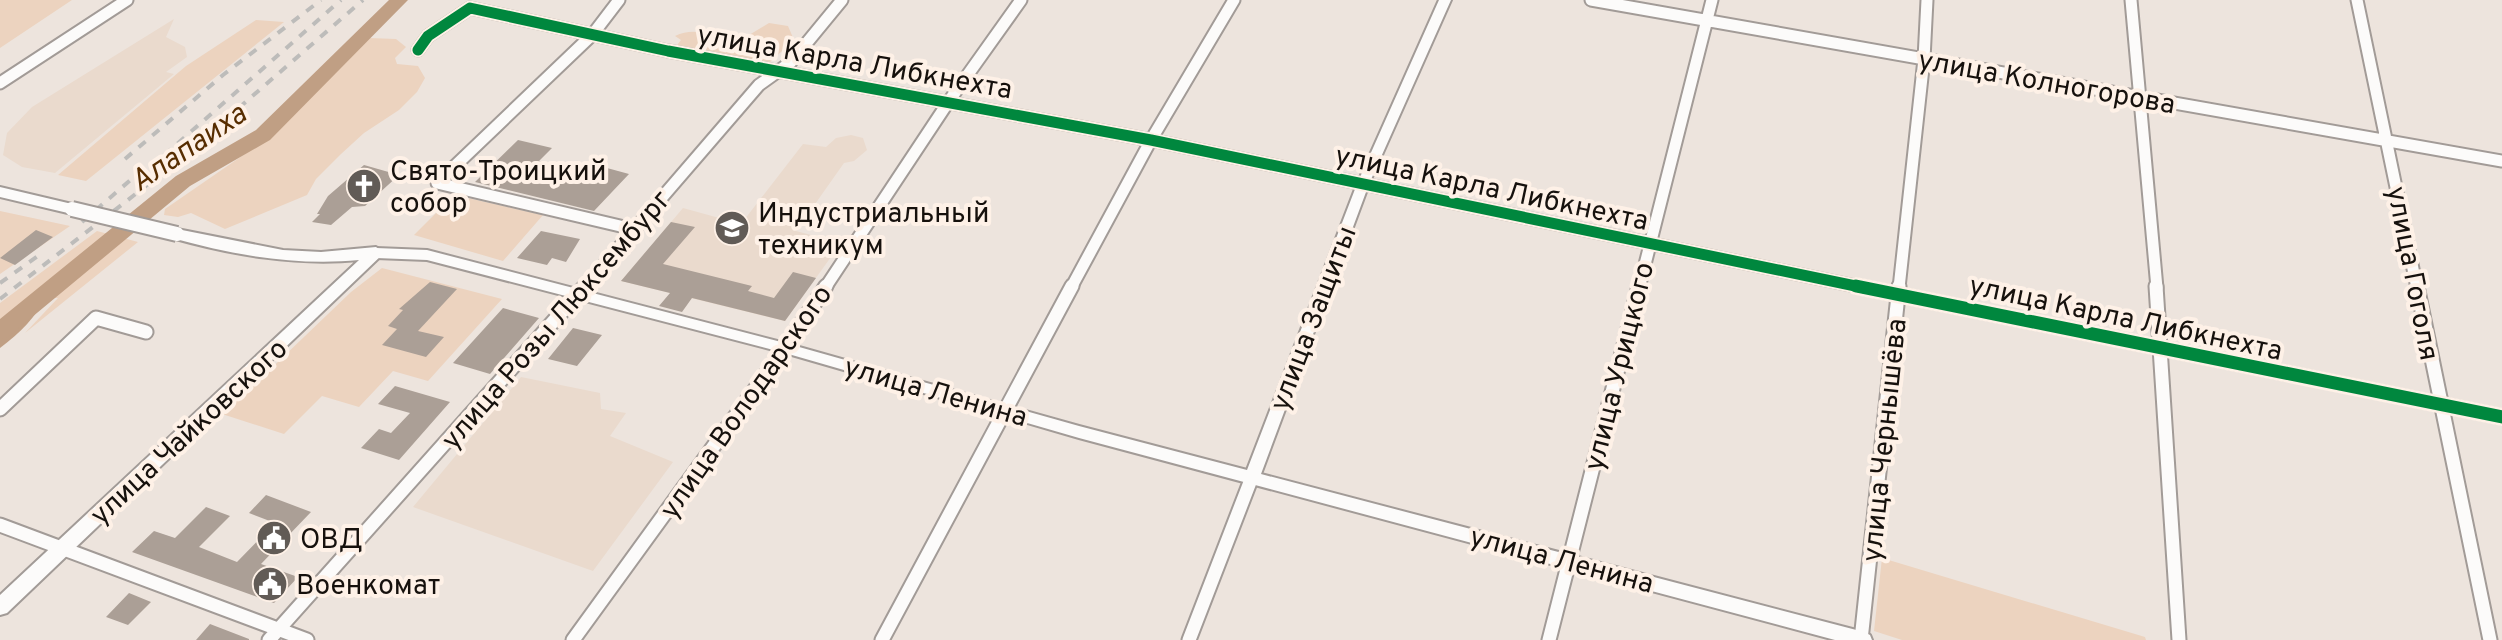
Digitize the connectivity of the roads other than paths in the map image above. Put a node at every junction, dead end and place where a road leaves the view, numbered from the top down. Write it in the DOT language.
graph roads {
  1 [pos="127,0"];
  2 [pos="619,0"];
  3 [pos="842,0"];
  4 [pos="1021,0"];
  5 [pos="1234,0"];
  6 [pos="1445,0"];
  7 [pos="1591,0"];
  8 [pos="1712,0"];
  9 [pos="1927,0"];
  10 [pos="2131,0"];
  11 [pos="2357,0"];
  12 [pos="1707,20"];
  13 [pos="593,34"];
  14 [pos="418,50"];
  15 [pos="1924,59"];
  16 [pos="778,71"];
  17 [pos="0,83"];
  18 [pos="2140,98"];
  19 [pos="949,101"];
  20 [pos="1151,140"];
  21 [pos="2387,141"];
  22 [pos="2502,161"];
  23 [pos="1363,184"];
  24 [pos="0,192"];
  25 [pos="633,229"];
  26 [pos="1648,244"];
  27 [pos="376,253"];
  28 [pos="321,258"];
  29 [pos="578,294"];
  30 [pos="1900,295"];
  31 [pos="316,311"];
  32 [pos="146,332"];
  33 [pos="785,348"];
  34 [pos="2162,350"];
  35 [pos="2441,404"];
  36 [pos="0,409"];
  37 [pos="1008,410"];
  38 [pos="2502,417"];
  39 [pos="1252,477"];
  40 [pos="0,525"];
  41 [pos="62,548"];
  42 [pos="1571,560"];
  43 [pos="0,607"];
  44 [pos="274,635"];
  45 [pos="307,640"];
  46 [pos="573,640"];
  47 [pos="882,640"];
  48 [pos="1189,640"];
  49 [pos="1549,640"];
  50 [pos="1862,640"];
  51 [pos="2179,640"];
  52 [pos="2490,640"];
  1 -- 17 [label="street"];
  2 -- 13 [label="street"];
  3 -- 16 [label="street, улица Розы Люксембург"];
  4 -- 19 [label="street, улица Володарского"];
  5 -- 20 [label="street"];
  6 -- 23 [label="street, улица Защиты"];
  7 -- 12 [label="street, улица Колногорова"];
  8 -- 12 [label="street, улица Урицкого"];
  9 -- 15 [label="street, улица Чернышёва"];
  10 -- 18 [label="street"];
  11 -- 21 [label="street, улица Гоголя"];
  12 -- 15 [label="street, улица Колногорова"];
  12 -- 26 [label="street, улица Урицкого"];
  13 -- 14 [label="street, улица Карла Либкнехта"];
  13 -- 16 [label="street, улица Карла Либкнехта"];
  13 -- 25 [label="street"];
  15 -- 18 [label="street, улица Колногорова"];
  15 -- 30 [label="street, улица Чернышёва"];
  16 -- 19 [label="street, улица Карла Либкнехта"];
  16 -- 25 [label="street, улица Розы Люксембург"];
  18 -- 21 [label="street, улица Колногорова"];
  18 -- 34 [label="street"];
  19 -- 20 [label="street, улица Карла Либкнехта"];
  19 -- 33 [label="street, улица Володарского"];
  20 -- 23 [label="street, улица Карла Либкнехта"];
  20 -- 37 [label="street"];
  21 -- 22 [label="street, улица Колногорова"];
  21 -- 35 [label="street, улица Гоголя"];
  23 -- 26 [label="street, улица Карла Либкнехта"];
  23 -- 39 [label="street, улица Защиты"];
  24 -- 28 [label="main road, улица Ленина, bridge"];
  25 -- 29 [label="street, улица Розы Люксембург"];
  26 -- 30 [label="street, улица Карла Либкнехта"];
  26 -- 42 [label="street, улица Урицкого"];
  27 -- 28 [label="main road, улица Ленина"];
  27 -- 29 [label="street, улица Ленина"];
  27 -- 31 [label="main road, улица Чайковского"];
  28 -- 31 [label="main road"];
  29 -- 33 [label="street, улица Ленина"];
  29 -- 44 [label="street, улица Розы Люксембург"];
  30 -- 34 [label="street, улица Карла Либкнехта"];
  30 -- 50 [label="street, улица Чернышёва"];
  31 -- 41 [label="main road, улица Чайковского"];
  32 -- 36 [label="street"];
  33 -- 37 [label="street, улица Ленина"];
  33 -- 46 [label="street, улица Володарского"];
  34 -- 35 [label="street, улица Карла Либкнехта"];
  34 -- 51 [label="street"];
  35 -- 38 [label="street, улица Карла Либкнехта"];
  35 -- 52 [label="street, улица Гоголя"];
  37 -- 39 [label="street, улица Ленина"];
  37 -- 47 [label="street"];
  39 -- 42 [label="street, улица Ленина"];
  39 -- 48 [label="street, улица Защиты"];
  40 -- 41 [label="street"];
  41 -- 43 [label="main road, улица Чайковского"];
  41 -- 44 [label="street"];
  42 -- 49 [label="street, улица Урицкого"];
  42 -- 50 [label="street, улица Ленина"];
  44 -- 45 [label="street"];
}
